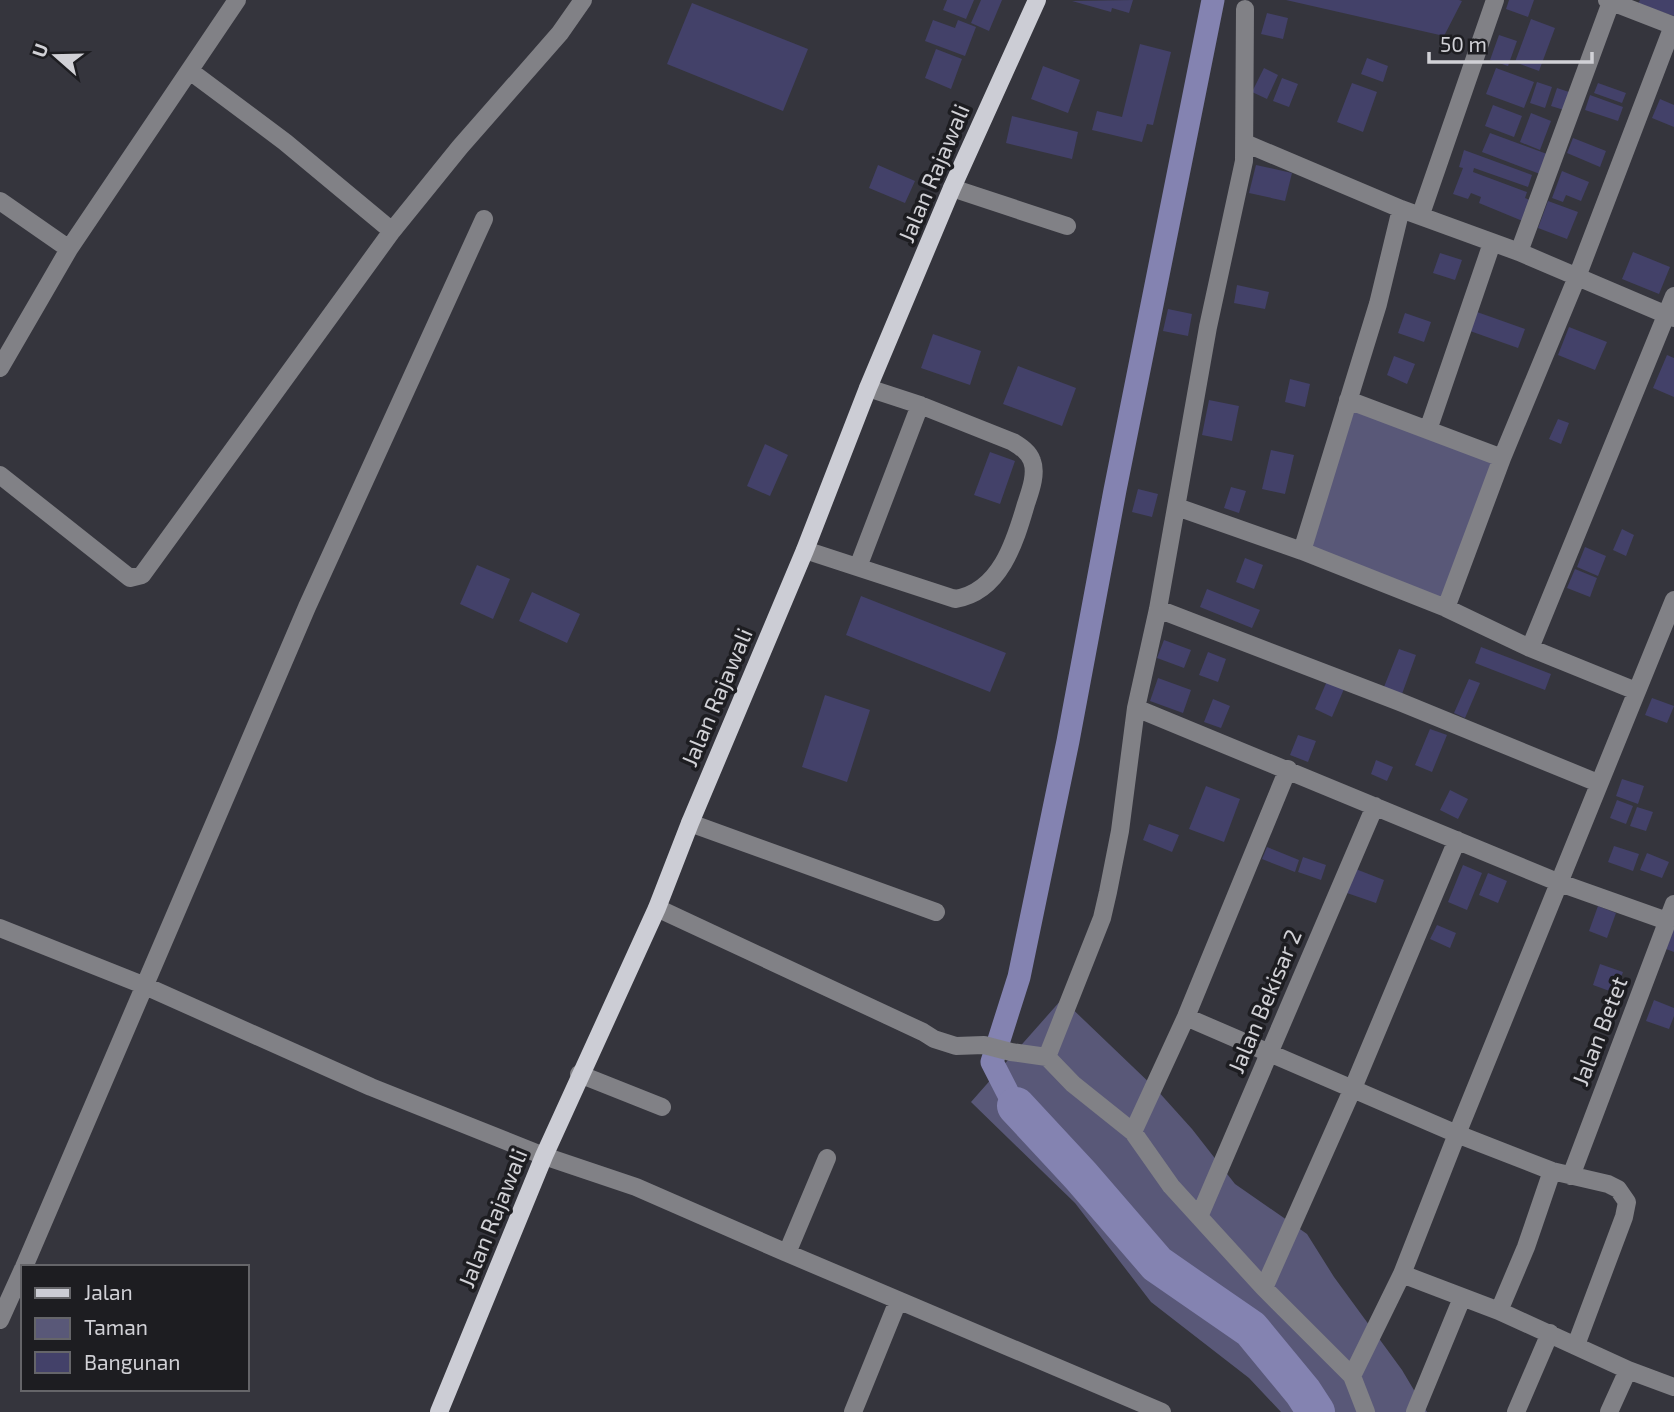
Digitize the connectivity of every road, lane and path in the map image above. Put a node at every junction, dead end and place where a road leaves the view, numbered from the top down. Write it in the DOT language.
graph roads {
  1 [pos="237,0"];
  2 [pos="583,0"];
  3 [pos="1037,0"];
  4 [pos="1495,0"];
  5 [pos="1609,1"];
  6 [pos="1245,9"];
  7 [pos="1674,26"];
  8 [pos="190,71"];
  9 [pos="1245,143"];
  10 [pos="952,188"];
  11 [pos="0,201"];
  12 [pos="1401,209"];
  13 [pos="1420,215"];
  14 [pos="484,219"];
  15 [pos="1067,226"];
  16 [pos="392,231"];
  17 [pos="1492,243"];
  18 [pos="69,249"];
  19 [pos="1518,252"];
  20 [pos="1577,277"];
  21 [pos="1674,296"];
  22 [pos="1670,317"];
  23 [pos="0,368"];
  24 [pos="868,388"];
  25 [pos="1348,400"];
  26 [pos="920,405"];
  27 [pos="1428,430"];
  28 [pos="1502,458"];
  29 [pos="0,475"];
  30 [pos="1177,507"];
  31 [pos="805,550"];
  32 [pos="1302,551"];
  33 [pos="858,567"];
  34 [pos="1674,600"];
  35 [pos="1446,608"];
  36 [pos="1158,609"];
  37 [pos="1669,628"];
  38 [pos="1530,648"];
  39 [pos="1636,691"];
  40 [pos="1136,708"];
  41 [pos="1288,769"];
  42 [pos="1598,783"];
  43 [pos="1375,806"];
  44 [pos="690,823"];
  45 [pos="1457,840"];
  46 [pos="1560,883"];
  47 [pos="657,908"];
  48 [pos="936,912"];
  49 [pos="1671,913"];
  50 [pos="0,928"];
  51 [pos="143,985"];
  52 [pos="1186,1017"];
  53 [pos="1268,1054"];
  54 [pos="1048,1057"];
  55 [pos="579,1074"];
  56 [pos="1353,1088"];
  57 [pos="662,1107"];
  58 [pos="1133,1132"];
  59 [pos="1457,1134"];
  60 [pos="544,1156"];
  61 [pos="827,1158"];
  62 [pos="1552,1171"];
  63 [pos="1571,1175"];
  64 [pos="1199,1217"];
  65 [pos="787,1253"];
  66 [pos="24,1265"];
  67 [pos="21,1273"];
  68 [pos="1402,1274"];
  69 [pos="1264,1288"];
  70 [pos="1462,1298"];
  71 [pos="898,1301"];
  72 [pos="1499,1311"];
  73 [pos="0,1320"];
  74 [pos="1550,1333"];
  75 [pos="1576,1345"];
  76 [pos="1628,1370"];
  77 [pos="1352,1376"];
  78 [pos="1674,1387"];
  79 [pos="439,1412"];
  80 [pos="853,1412"];
  81 [pos="1161,1412"];
  82 [pos="1366,1412"];
  83 [pos="1415,1412"];
  84 [pos="1516,1412"];
  85 [pos="1609,1412"];
  1 -- 8 [label="street"];
  2 -- 16 [label="street"];
  3 -- 10 [label="main road, Jalan Rajawali"];
  4 -- 13 [label="street"];
  5 -- 7 [label="street"];
  5 -- 19 [label="street"];
  6 -- 9 [label="street"];
  7 -- 20 [label="street"];
  8 -- 16 [label="street"];
  8 -- 18 [label="street"];
  9 -- 12 [label="street"];
  9 -- 30 [label="street"];
  10 -- 15 [label="street"];
  10 -- 24 [label="main road, Jalan Rajawali"];
  11 -- 18 [label="street"];
  12 -- 13 [label="street"];
  12 -- 25 [label="street"];
  13 -- 17 [label="street"];
  14 -- 51 [label="street"];
  16 -- 29 [label="street"];
  17 -- 19 [label="street"];
  17 -- 27 [label="street"];
  18 -- 23 [label="street"];
  19 -- 20 [label="street"];
  20 -- 22 [label="street"];
  20 -- 28 [label="street"];
  21 -- 22 [label="street"];
  22 -- 38 [label="street"];
  24 -- 26 [label="street"];
  24 -- 31 [label="main road, Jalan Rajawali"];
  25 -- 27 [label="street"];
  25 -- 32 [label="street"];
  26 -- 33 [label="street"];
  26 -- 33 [label="street"];
  27 -- 28 [label="street"];
  28 -- 35 [label="street"];
  30 -- 32 [label="street"];
  30 -- 36 [label="street"];
  31 -- 33 [label="street"];
  31 -- 44 [label="main road, Jalan Rajawali"];
  32 -- 35 [label="street"];
  34 -- 37 [label="street"];
  35 -- 38 [label="street"];
  36 -- 40 [label="street"];
  36 -- 42 [label="street"];
  37 -- 39 [label="street"];
  38 -- 39 [label="street"];
  39 -- 42 [label="street"];
  40 -- 41 [label="street"];
  40 -- 54 [label="street"];
  41 -- 43 [label="street"];
  41 -- 52 [label="street"];
  42 -- 46 [label="street"];
  43 -- 45 [label="street"];
  43 -- 53 [label="street, Jalan Bekisar 2"];
  44 -- 47 [label="main road, Jalan Rajawali"];
  44 -- 48 [label="street"];
  45 -- 46 [label="street"];
  45 -- 56 [label="street"];
  46 -- 49 [label="street"];
  46 -- 59 [label="street"];
  47 -- 54 [label="street"];
  47 -- 55 [label="main road, Jalan Rajawali"];
  49 -- 63 [label="street, Jalan Betet"];
  50 -- 51 [label="street"];
  51 -- 60 [label="street"];
  51 -- 66 [label="street"];
  52 -- 53 [label="street"];
  52 -- 58 [label="street"];
  53 -- 56 [label="street"];
  53 -- 64 [label="street, Jalan Bekisar 2"];
  54 -- 58 [label="street"];
  55 -- 57 [label="street"];
  55 -- 60 [label="main road, Jalan Rajawali"];
  56 -- 59 [label="street"];
  56 -- 69 [label="street"];
  58 -- 64 [label="street"];
  59 -- 62 [label="street"];
  59 -- 68 [label="street"];
  60 -- 65 [label="street"];
  60 -- 79 [label="main road, Jalan Rajawali"];
  61 -- 65 [label="street"];
  62 -- 63 [label="street"];
  62 -- 72 [label="street"];
  63 -- 75 [label="street"];
  64 -- 69 [label="street"];
  65 -- 71 [label="street"];
  67 -- 73 [label="street"];
  68 -- 70 [label="street"];
  68 -- 77 [label="street"];
  69 -- 77 [label="street"];
  70 -- 72 [label="street"];
  70 -- 83 [label="street"];
  71 -- 80 [label="street"];
  71 -- 81 [label="street"];
  72 -- 74 [label="street"];
  74 -- 75 [label="street"];
  74 -- 84 [label="street"];
  75 -- 76 [label="street"];
  76 -- 78 [label="street"];
  76 -- 85 [label="street"];
  77 -- 82 [label="street"];
}
